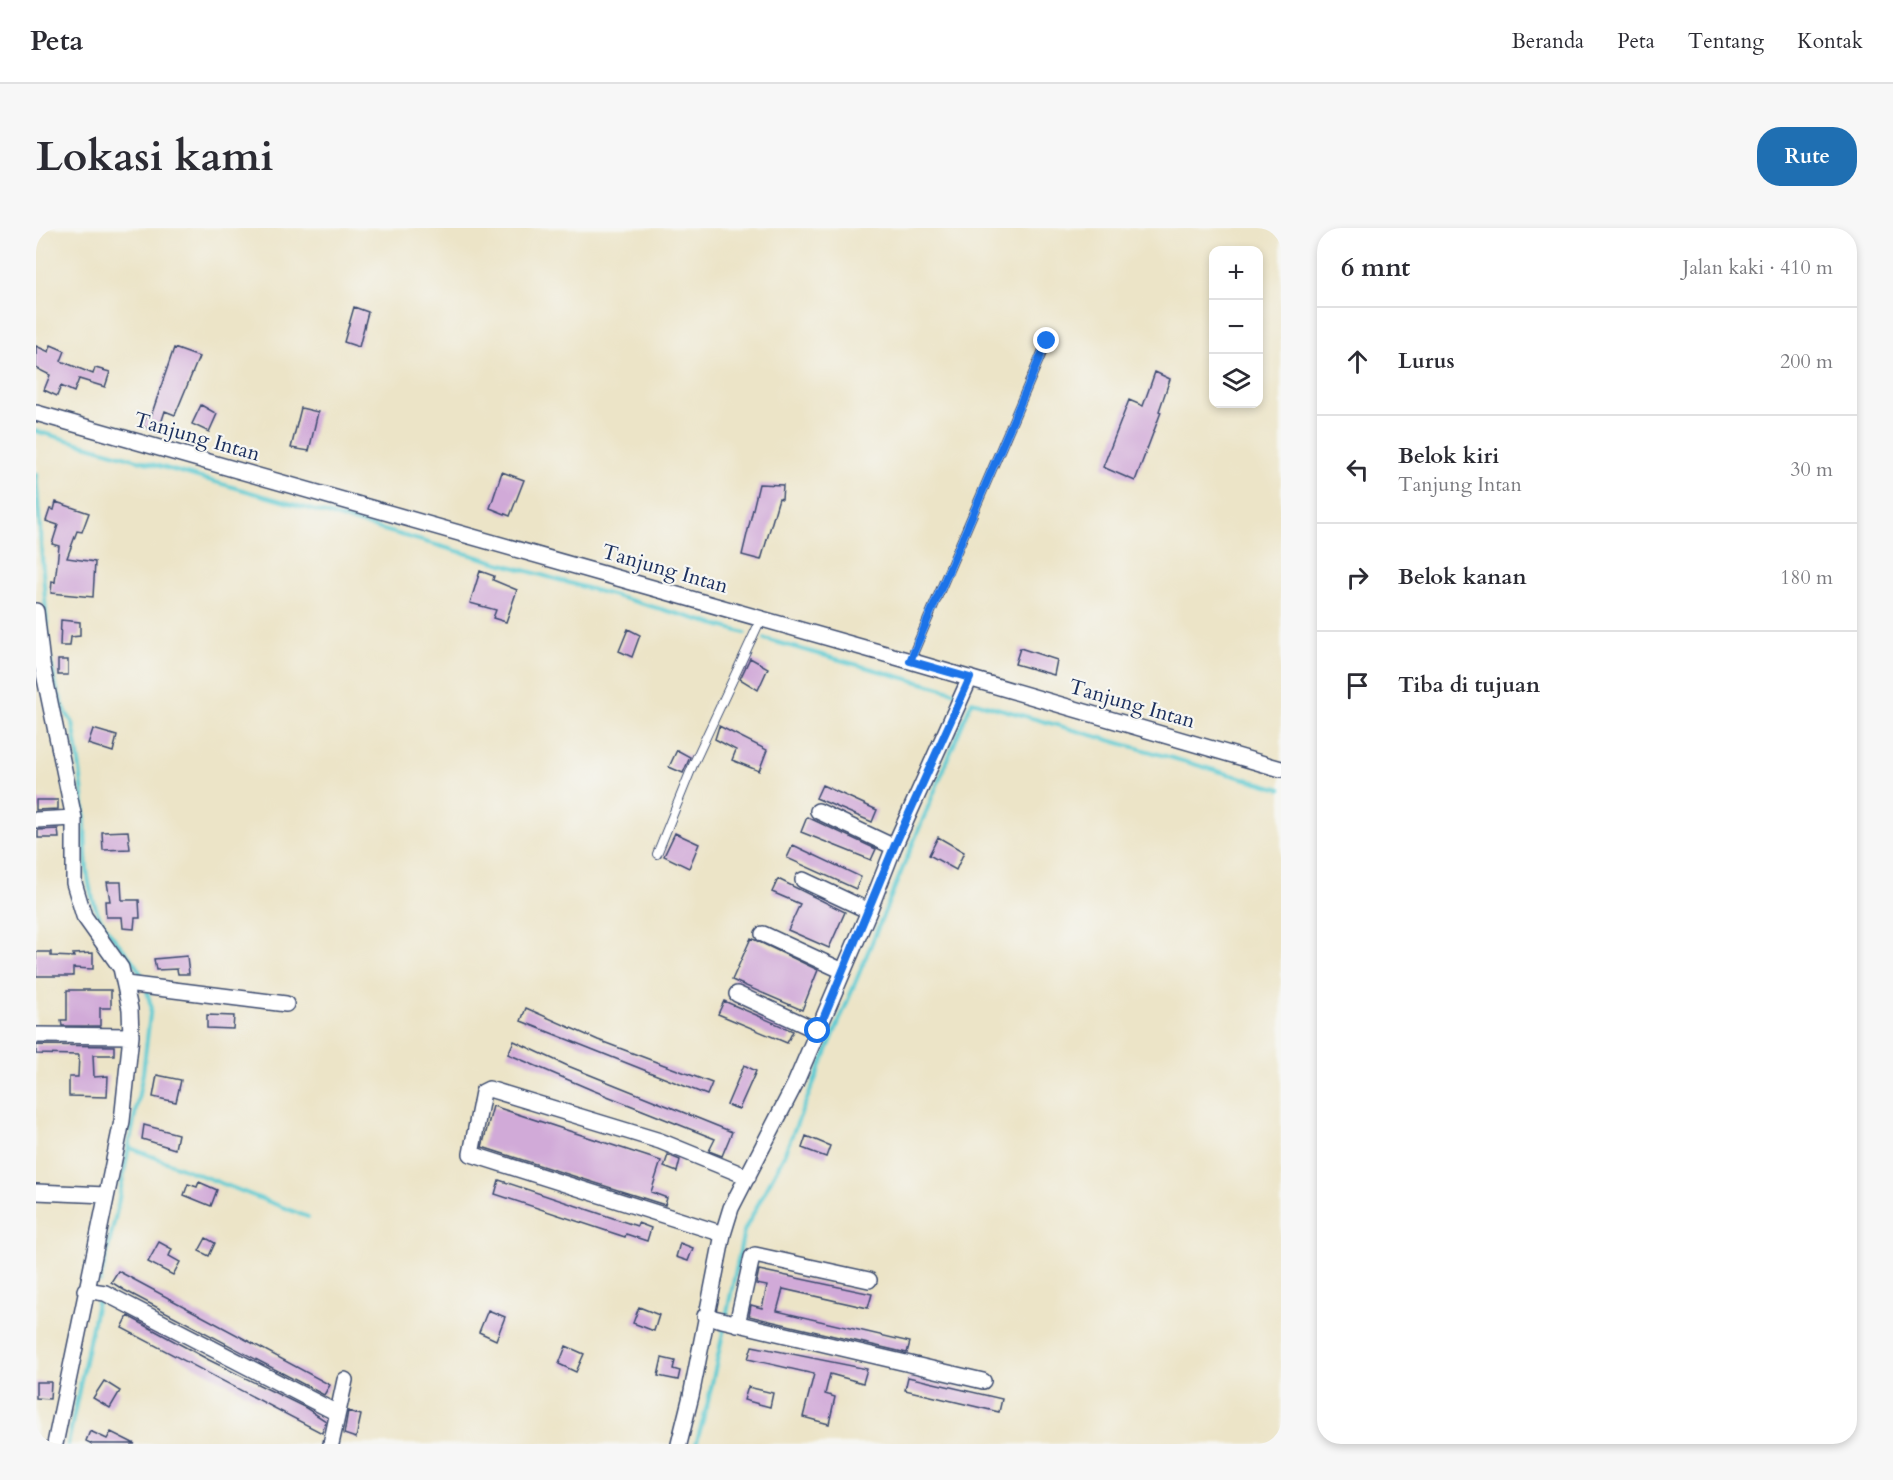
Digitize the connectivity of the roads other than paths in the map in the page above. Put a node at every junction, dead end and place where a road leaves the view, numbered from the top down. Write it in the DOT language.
graph roads {
  1 [pos="1047,341"];
  2 [pos="36,413"];
  3 [pos="36,611"];
  4 [pos="761,618"];
  5 [pos="910,661"];
  6 [pos="39,664"];
  7 [pos="970,678"];
  8 [pos="1281,769"];
  9 [pos="818,811"];
  10 [pos="74,818"];
  11 [pos="36,820"];
  12 [pos="894,847"];
  13 [pos="657,854"];
  14 [pos="803,880"];
  15 [pos="869,911"];
  16 [pos="763,934"];
  17 [pos="843,971"];
  18 [pos="126,984"];
  19 [pos="736,994"];
  20 [pos="286,1004"];
  21 [pos="818,1031"];
  22 [pos="36,1035"];
  23 [pos="131,1036"];
  24 [pos="748,1178"];
  25 [pos="36,1192"];
  26 [pos="106,1195"];
  27 [pos="723,1234"];
  28 [pos="868,1280"];
  29 [pos="85,1290"];
  30 [pos="710,1317"];
  31 [pos="734,1323"];
  32 [pos="345,1380"];
  33 [pos="983,1381"];
  34 [pos="337,1413"];
  35 [pos="55,1444"];
  36 [pos="331,1444"];
  37 [pos="679,1444"];
  1 -- 5 [label="lane"];
  2 -- 4 [label="street, Tanjung Intan"];
  3 -- 6 [label="street"];
  4 -- 5 [label="street, Tanjung Intan"];
  4 -- 13 [label="lane"];
  5 -- 7 [label="street, Tanjung Intan"];
  6 -- 10 [label="street"];
  7 -- 8 [label="street, Tanjung Intan"];
  7 -- 12 [label="street"];
  9 -- 12 [label="street"];
  10 -- 11 [label="street"];
  10 -- 18 [label="street"];
  12 -- 15 [label="street"];
  14 -- 15 [label="street"];
  15 -- 17 [label="street"];
  16 -- 17 [label="street"];
  17 -- 21 [label="street"];
  18 -- 20 [label="street"];
  18 -- 23 [label="street"];
  19 -- 21 [label="street"];
  21 -- 24 [label="street"];
  22 -- 23 [label="street"];
  23 -- 26 [label="street"];
  24 -- 27 [label="street"];
  24 -- 27 [label="street"];
  25 -- 26 [label="street"];
  26 -- 29 [label="street"];
  27 -- 30 [label="street"];
  28 -- 31 [label="street"];
  29 -- 34 [label="street"];
  29 -- 35 [label="street"];
  30 -- 31 [label="street"];
  30 -- 37 [label="street"];
  31 -- 33 [label="street"];
  32 -- 34 [label="street"];
  34 -- 36 [label="street"];
}
